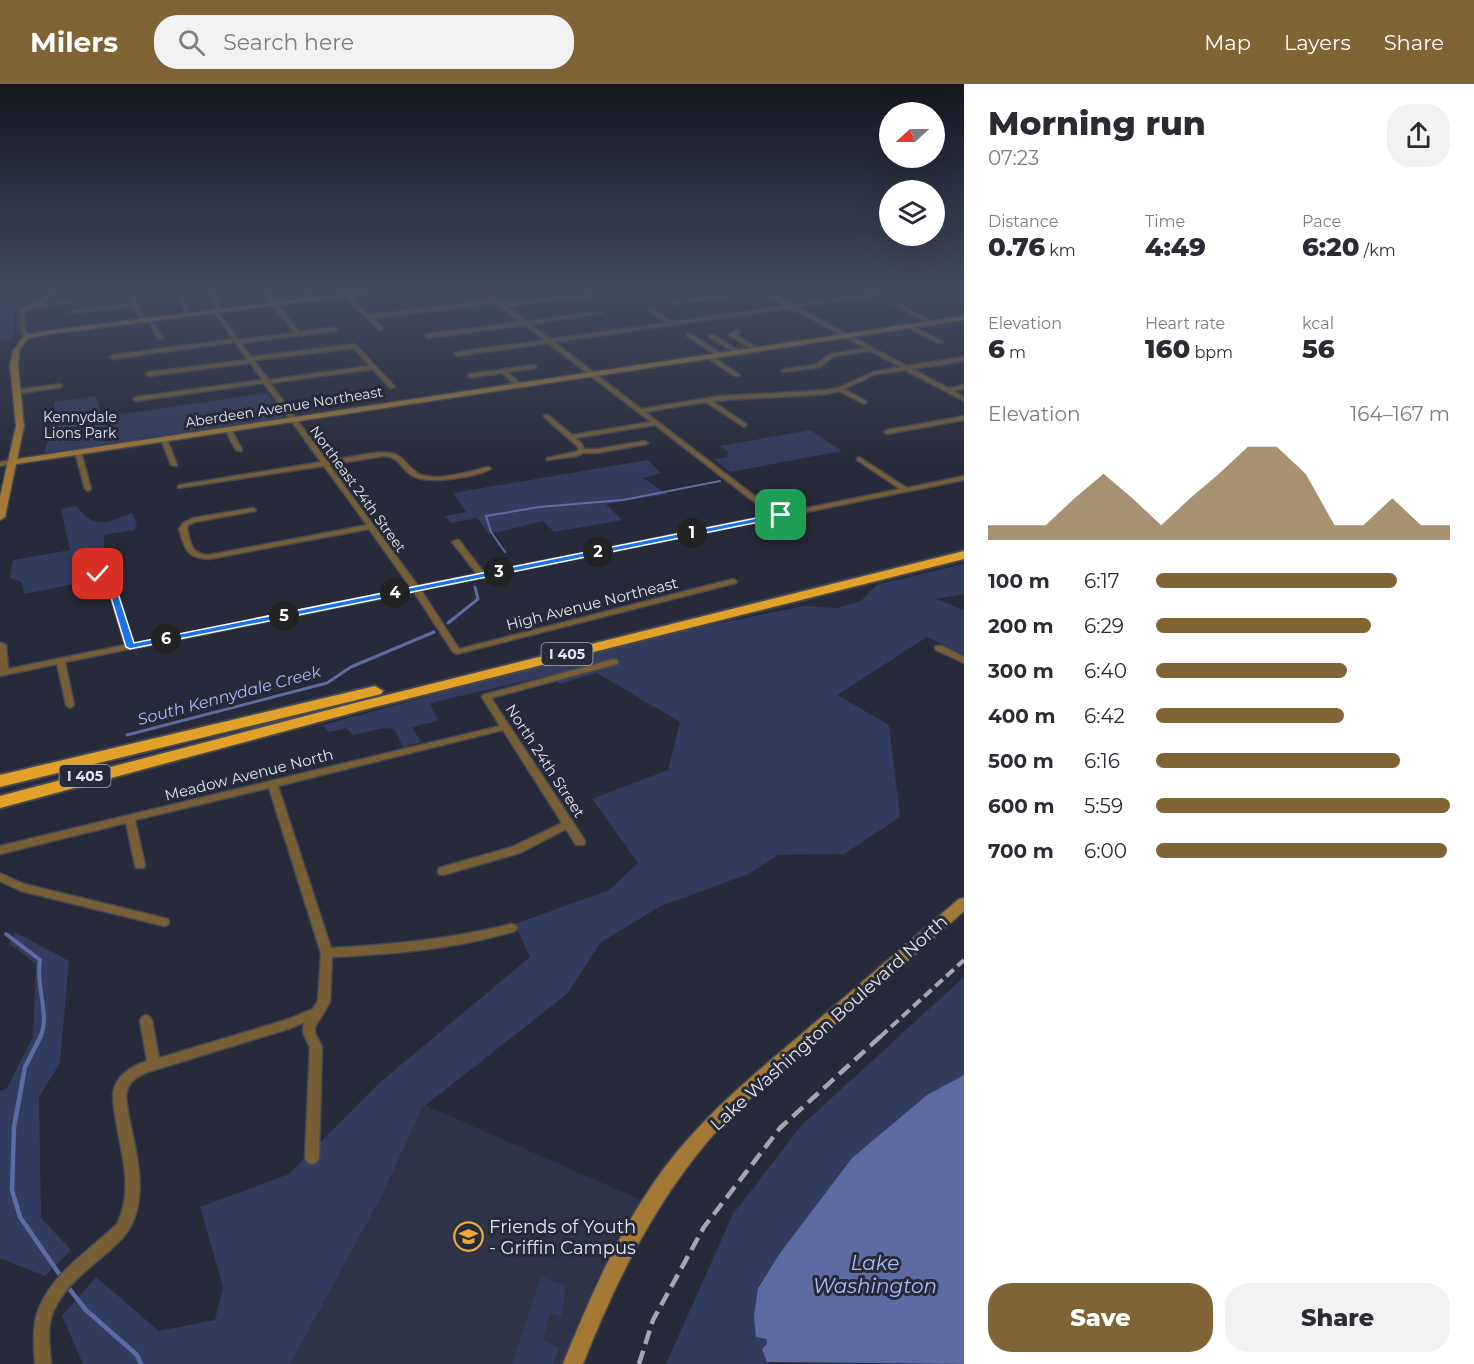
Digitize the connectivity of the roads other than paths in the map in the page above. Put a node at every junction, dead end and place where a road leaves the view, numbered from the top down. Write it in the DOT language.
graph roads {
  1 [pos="18,351"];
  2 [pos="162,351"];
  3 [pos="245,351"];
  4 [pos="320,351"];
  5 [pos="359,351"];
  6 [pos="482,351"];
  7 [pos="561,351"];
  8 [pos="714,351"];
  9 [pos="746,351"];
  10 [pos="861,351"];
  11 [pos="873,351"];
  12 [pos="738,352"];
  13 [pos="457,354"];
  14 [pos="720,355"];
  15 [pos="113,357"];
  16 [pos="709,357"];
  17 [pos="964,359"];
  18 [pos="252,360"];
  19 [pos="374,367"];
  20 [pos="534,367"];
  21 [pos="907,368"];
  22 [pos="503,371"];
  23 [pos="785,371"];
  24 [pos="148,374"];
  25 [pos="592,374"];
  26 [pos="737,375"];
  27 [pos="470,376"];
  28 [pos="267,381"];
  29 [pos="518,385"];
  30 [pos="60,386"];
  31 [pos="392,387"];
  32 [pos="964,387"];
  33 [pos="840,389"];
  34 [pos="948,390"];
  35 [pos="16,392"];
  36 [pos="136,399"];
  37 [pos="964,399"];
  38 [pos="707,400"];
  39 [pos="864,402"];
  40 [pos="640,411"];
  41 [pos="546,416"];
  42 [pos="964,418"];
  43 [pos="294,419"];
  44 [pos="656,423"];
  45 [pos="744,425"];
  46 [pos="228,429"];
  47 [pos="887,432"];
  48 [pos="571,437"];
  49 [pos="164,439"];
  50 [pos="645,443"];
  51 [pos="239,450"];
  52 [pos="582,451"];
  53 [pos="78,452"];
  54 [pos="549,459"];
  55 [pos="859,459"];
  56 [pos="12,462"];
  57 [pos="324,463"];
  58 [pos="0,464"];
  59 [pos="174,465"];
  60 [pos="488,469"];
  61 [pos="964,478"];
  62 [pos="180,487"];
  63 [pos="88,489"];
  64 [pos="906,490"];
  65 [pos="253,510"];
  66 [pos="777,516"];
  67 [pos="0,517"];
  68 [pos="369,527"];
  69 [pos="456,542"];
  70 [pos="964,545"];
  71 [pos="964,555"];
  72 [pos="98,574"];
  73 [pos="482,576"];
  74 [pos="733,581"];
  75 [pos="416,589"];
  76 [pos="2,645"];
  77 [pos="130,647"];
  78 [pos="939,648"];
  79 [pos="457,652"];
  80 [pos="964,660"];
  81 [pos="60,661"];
  82 [pos="614,662"];
  83 [pos="2,672"];
  84 [pos="70,705"];
  85 [pos="228,727"];
  86 [pos="506,728"];
  87 [pos="170,755"];
  88 [pos="0,775"];
  89 [pos="0,781"];
  90 [pos="273,785"];
  91 [pos="0,797"];
  92 [pos="0,802"];
  93 [pos="130,819"];
  94 [pos="568,824"];
  95 [pos="580,842"];
  96 [pos="0,850"];
  97 [pos="140,866"];
  98 [pos="443,871"];
  99 [pos="0,877"];
  100 [pos="964,903"];
  101 [pos="164,922"];
  102 [pos="511,928"];
  103 [pos="327,953"];
  104 [pos="318,1012"];
  105 [pos="146,1020"];
  106 [pos="154,1064"];
  107 [pos="312,1158"];
  108 [pos="43,1364"];
  109 [pos="573,1364"];
  1 -- 35 [label="street"];
  2 -- 15 [label="street"];
  3 -- 18 [label="street, Northeast 24th Street"];
  4 -- 18 [label="street"];
  5 -- 19 [label="street"];
  6 -- 13 [label="street"];
  7 -- 25 [label="street"];
  8 -- 14 [label="street"];
  9 -- 12 [label="street, Aberdeen Avenue Northeast"];
  10 -- 23 [label="street"];
  11 -- 21 [label="street"];
  12 -- 14 [label="street, Aberdeen Avenue Northeast"];
  14 -- 16 [label="street, Aberdeen Avenue Northeast"];
  16 -- 25 [label="street, Aberdeen Avenue Northeast"];
  16 -- 26 [label="street"];
  17 -- 21 [label="street"];
  18 -- 24 [label="street"];
  18 -- 28 [label="street, Northeast 24th Street"];
  19 -- 28 [label="street"];
  19 -- 31 [label="street"];
  20 -- 22 [label="street"];
  21 -- 33 [label="street"];
  21 -- 34 [label="street"];
  22 -- 27 [label="street"];
  22 -- 29 [label="street"];
  25 -- 29 [label="street, Aberdeen Avenue Northeast"];
  25 -- 40 [label="street"];
  28 -- 36 [label="street"];
  28 -- 43 [label="street, Northeast 24th Street"];
  29 -- 43 [label="street, Aberdeen Avenue Northeast"];
  30 -- 35 [label="street"];
  32 -- 34 [label="street"];
  33 -- 38 [label="street"];
  33 -- 39 [label="street"];
  34 -- 37 [label="street"];
  35 -- 56 [label="street"];
  38 -- 40 [label="street"];
  38 -- 45 [label="street"];
  40 -- 44 [label="street"];
  41 -- 48 [label="street"];
  42 -- 47 [label="street"];
  43 -- 46 [label="street, Aberdeen Avenue Northeast"];
  43 -- 57 [label="street, Northeast 24th Street"];
  44 -- 48 [label="street"];
  44 -- 66 [label="street"];
  46 -- 49 [label="street, Aberdeen Avenue Northeast"];
  46 -- 51 [label="street"];
  48 -- 52 [label="street"];
  49 -- 53 [label="street, Aberdeen Avenue Northeast"];
  49 -- 59 [label="street"];
  50 -- 52 [label="street"];
  52 -- 54 [label="street"];
  53 -- 56 [label="street, Aberdeen Avenue Northeast"];
  53 -- 63 [label="street"];
  55 -- 64 [label="street"];
  56 -- 58 [label="street, Aberdeen Avenue Northeast"];
  56 -- 67 [label="street"];
  57 -- 60 [label="street"];
  57 -- 62 [label="street"];
  57 -- 68 [label="street, Northeast 24th Street"];
  61 -- 64 [label="street"];
  64 -- 66 [label="street"];
  65 -- 68 [label="street"];
  66 -- 73 [label="street"];
  68 -- 75 [label="street, Northeast 24th Street"];
  69 -- 73 [label="street"];
  70 -- 85 [label="highway, I 405"];
  71 -- 87 [label="highway, I 405"];
  72 -- 77 [label="street"];
  73 -- 75 [label="street"];
  74 -- 79 [label="street, High Avenue Northeast"];
  75 -- 77 [label="street"];
  75 -- 79 [label="street, Northeast 24th Street"];
  76 -- 83 [label="street"];
  77 -- 81 [label="street"];
  78 -- 80 [label="street"];
  81 -- 83 [label="street"];
  81 -- 84 [label="street"];
  82 -- 86 [label="street, North 24th Street"];
  85 -- 88 [label="highway"];
  85 -- 89 [label="highway, I 405"];
  86 -- 90 [label="street, Meadow Avenue North"];
  86 -- 94 [label="street, North 24th Street"];
  87 -- 91 [label="highway, I 405"];
  87 -- 92 [label="highway"];
  90 -- 93 [label="street, Meadow Avenue North"];
  90 -- 103 [label="street"];
  93 -- 96 [label="street, Meadow Avenue North"];
  93 -- 97 [label="street"];
  94 -- 95 [label="street, North 24th Street"];
  94 -- 98 [label="street"];
  99 -- 101 [label="street"];
  100 -- 109 [label="street, Lake Washington Boulevard North"];
  102 -- 103 [label="street"];
  103 -- 104 [label="street"];
  104 -- 106 [label="street"];
  104 -- 107 [label="street"];
  105 -- 106 [label="street"];
  106 -- 108 [label="street"];
}
